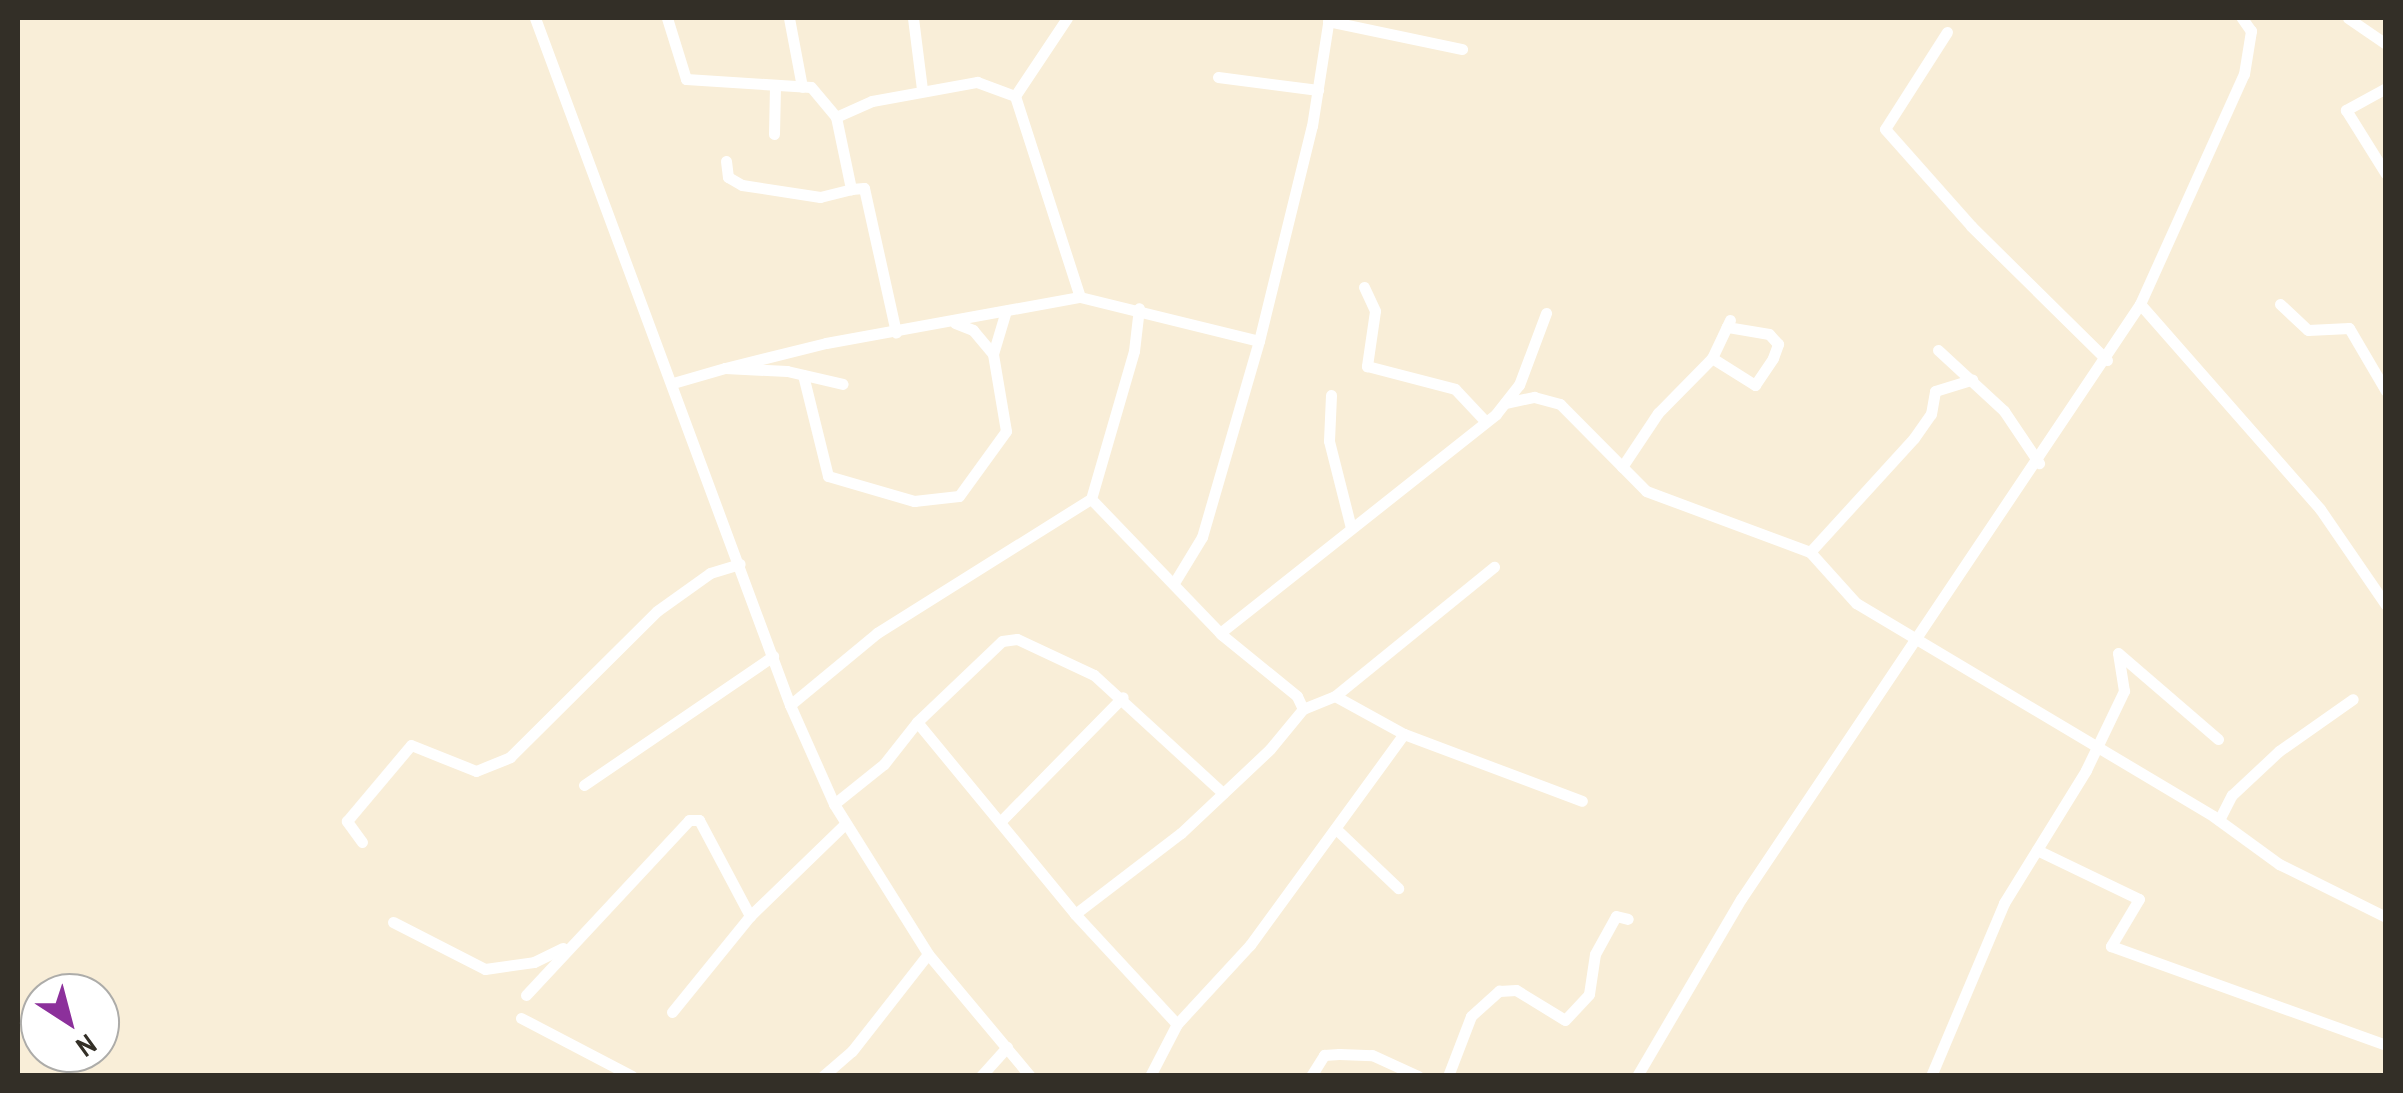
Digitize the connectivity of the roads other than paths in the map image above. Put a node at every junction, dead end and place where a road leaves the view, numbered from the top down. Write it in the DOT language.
graph roads {
  1 [pos="534,18"];
  2 [pos="667,18"];
  3 [pos="788,18"];
  4 [pos="913,18"];
  5 [pos="1067,18"];
  6 [pos="2242,18"];
  7 [pos="2348,18"];
  8 [pos="1328,19"];
  9 [pos="1947,32"];
  10 [pos="2386,44"];
  11 [pos="1462,49"];
  12 [pos="1218,78"];
  13 [pos="802,87"];
  14 [pos="774,88"];
  15 [pos="2386,88"];
  16 [pos="922,89"];
  17 [pos="1318,90"];
  18 [pos="1015,96"];
  19 [pos="836,117"];
  20 [pos="774,134"];
  21 [pos="726,162"];
  22 [pos="2386,174"];
  23 [pos="852,189"];
  24 [pos="1364,287"];
  25 [pos="1080,297"];
  26 [pos="2140,304"];
  27 [pos="2280,304"];
  28 [pos="1139,308"];
  29 [pos="1546,313"];
  30 [pos="1005,314"];
  31 [pos="954,322"];
  32 [pos="896,332"];
  33 [pos="1259,341"];
  34 [pos="1938,350"];
  35 [pos="993,354"];
  36 [pos="1712,358"];
  37 [pos="2107,360"];
  38 [pos="725,368"];
  39 [pos="802,375"];
  40 [pos="1972,380"];
  41 [pos="673,384"];
  42 [pos="843,384"];
  43 [pos="2386,391"];
  44 [pos="1331,395"];
  45 [pos="1505,402"];
  46 [pos="1486,422"];
  47 [pos="2039,463"];
  48 [pos="1622,467"];
  49 [pos="1091,499"];
  50 [pos="1351,528"];
  51 [pos="1810,552"];
  52 [pos="740,564"];
  53 [pos="1494,567"];
  54 [pos="1174,582"];
  55 [pos="2386,605"];
  56 [pos="1220,633"];
  57 [pos="1917,642"];
  58 [pos="773,656"];
  59 [pos="1335,696"];
  60 [pos="1122,698"];
  61 [pos="2353,699"];
  62 [pos="790,705"];
  63 [pos="1303,709"];
  64 [pos="917,722"];
  65 [pos="1404,734"];
  66 [pos="2218,739"];
  67 [pos="2094,747"];
  68 [pos="584,785"];
  69 [pos="1223,794"];
  70 [pos="1582,802"];
  71 [pos="834,804"];
  72 [pos="2219,820"];
  73 [pos="1000,822"];
  74 [pos="846,824"];
  75 [pos="1336,830"];
  76 [pos="362,842"];
  77 [pos="2037,850"];
  78 [pos="1398,888"];
  79 [pos="1075,914"];
  80 [pos="750,916"];
  81 [pos="2386,916"];
  82 [pos="1628,919"];
  83 [pos="392,922"];
  84 [pos="567,946"];
  85 [pos="928,954"];
  86 [pos="526,995"];
  87 [pos="672,1012"];
  88 [pos="521,1018"];
  89 [pos="1177,1024"];
  90 [pos="2386,1045"];
  91 [pos="1007,1047"];
  92 [pos="632,1076"];
  93 [pos="824,1076"];
  94 [pos="981,1076"];
  95 [pos="1030,1076"];
  96 [pos="1150,1076"];
  97 [pos="1312,1076"];
  98 [pos="1418,1076"];
  99 [pos="1448,1076"];
  100 [pos="1637,1076"];
  101 [pos="1931,1076"];
  1 -- 41 [label="street"];
  2 -- 14 [label="street"];
  3 -- 13 [label="street"];
  4 -- 16 [label="street"];
  5 -- 18 [label="street"];
  6 -- 26 [label="street"];
  7 -- 10 [label="street"];
  8 -- 11 [label="street"];
  8 -- 17 [label="street"];
  9 -- 37 [label="street"];
  12 -- 17 [label="street"];
  13 -- 14 [label="street"];
  13 -- 19 [label="street"];
  14 -- 20 [label="street"];
  15 -- 22 [label="street"];
  16 -- 18 [label="street"];
  16 -- 19 [label="street"];
  17 -- 33 [label="street"];
  18 -- 25 [label="street"];
  19 -- 23 [label="street"];
  21 -- 23 [label="street"];
  23 -- 32 [label="street"];
  24 -- 46 [label="street"];
  25 -- 28 [label="street"];
  25 -- 30 [label="street"];
  26 -- 37 [label="street"];
  26 -- 55 [label="street"];
  27 -- 43 [label="street"];
  28 -- 33 [label="street"];
  28 -- 49 [label="street"];
  29 -- 45 [label="street"];
  30 -- 31 [label="street"];
  30 -- 35 [label="street"];
  31 -- 32 [label="street"];
  31 -- 35 [label="street"];
  32 -- 38 [label="street"];
  33 -- 54 [label="street"];
  34 -- 40 [label="street"];
  35 -- 39 [label="street"];
  36 -- 36 [label="street"];
  36 -- 48 [label="street"];
  37 -- 47 [label="street"];
  38 -- 39 [label="street"];
  38 -- 41 [label="street"];
  39 -- 42 [label="street"];
  40 -- 47 [label="street"];
  40 -- 51 [label="street"];
  41 -- 52 [label="street"];
  44 -- 50 [label="street"];
  45 -- 46 [label="street"];
  45 -- 48 [label="street"];
  46 -- 50 [label="street"];
  47 -- 57 [label="street"];
  48 -- 51 [label="street"];
  49 -- 54 [label="street"];
  49 -- 62 [label="street"];
  50 -- 56 [label="street"];
  51 -- 57 [label="street"];
  52 -- 58 [label="street"];
  52 -- 76 [label="street"];
  53 -- 59 [label="street"];
  54 -- 56 [label="street"];
  56 -- 63 [label="street"];
  57 -- 67 [label="street"];
  57 -- 100 [label="street"];
  58 -- 62 [label="street"];
  58 -- 68 [label="street"];
  59 -- 63 [label="street"];
  59 -- 65 [label="street"];
  60 -- 64 [label="street"];
  60 -- 69 [label="street"];
  60 -- 73 [label="street"];
  61 -- 72 [label="street"];
  62 -- 71 [label="street"];
  63 -- 69 [label="street"];
  64 -- 71 [label="street"];
  64 -- 73 [label="street"];
  65 -- 70 [label="street"];
  65 -- 75 [label="street"];
  66 -- 67 [label="street"];
  67 -- 72 [label="street"];
  67 -- 77 [label="street"];
  69 -- 79 [label="street"];
  71 -- 74 [label="street"];
  72 -- 81 [label="street"];
  73 -- 79 [label="street"];
  74 -- 80 [label="street"];
  74 -- 85 [label="street"];
  75 -- 78 [label="street"];
  75 -- 89 [label="street"];
  77 -- 90 [label="street"];
  77 -- 101 [label="street"];
  79 -- 89 [label="street"];
  80 -- 84 [label="street"];
  80 -- 87 [label="street"];
  82 -- 99 [label="street"];
  83 -- 84 [label="street"];
  84 -- 86 [label="street"];
  85 -- 91 [label="street"];
  85 -- 93 [label="street"];
  88 -- 92 [label="street"];
  89 -- 96 [label="street"];
  91 -- 94 [label="street"];
  91 -- 95 [label="street"];
  97 -- 98 [label="street"];
}
